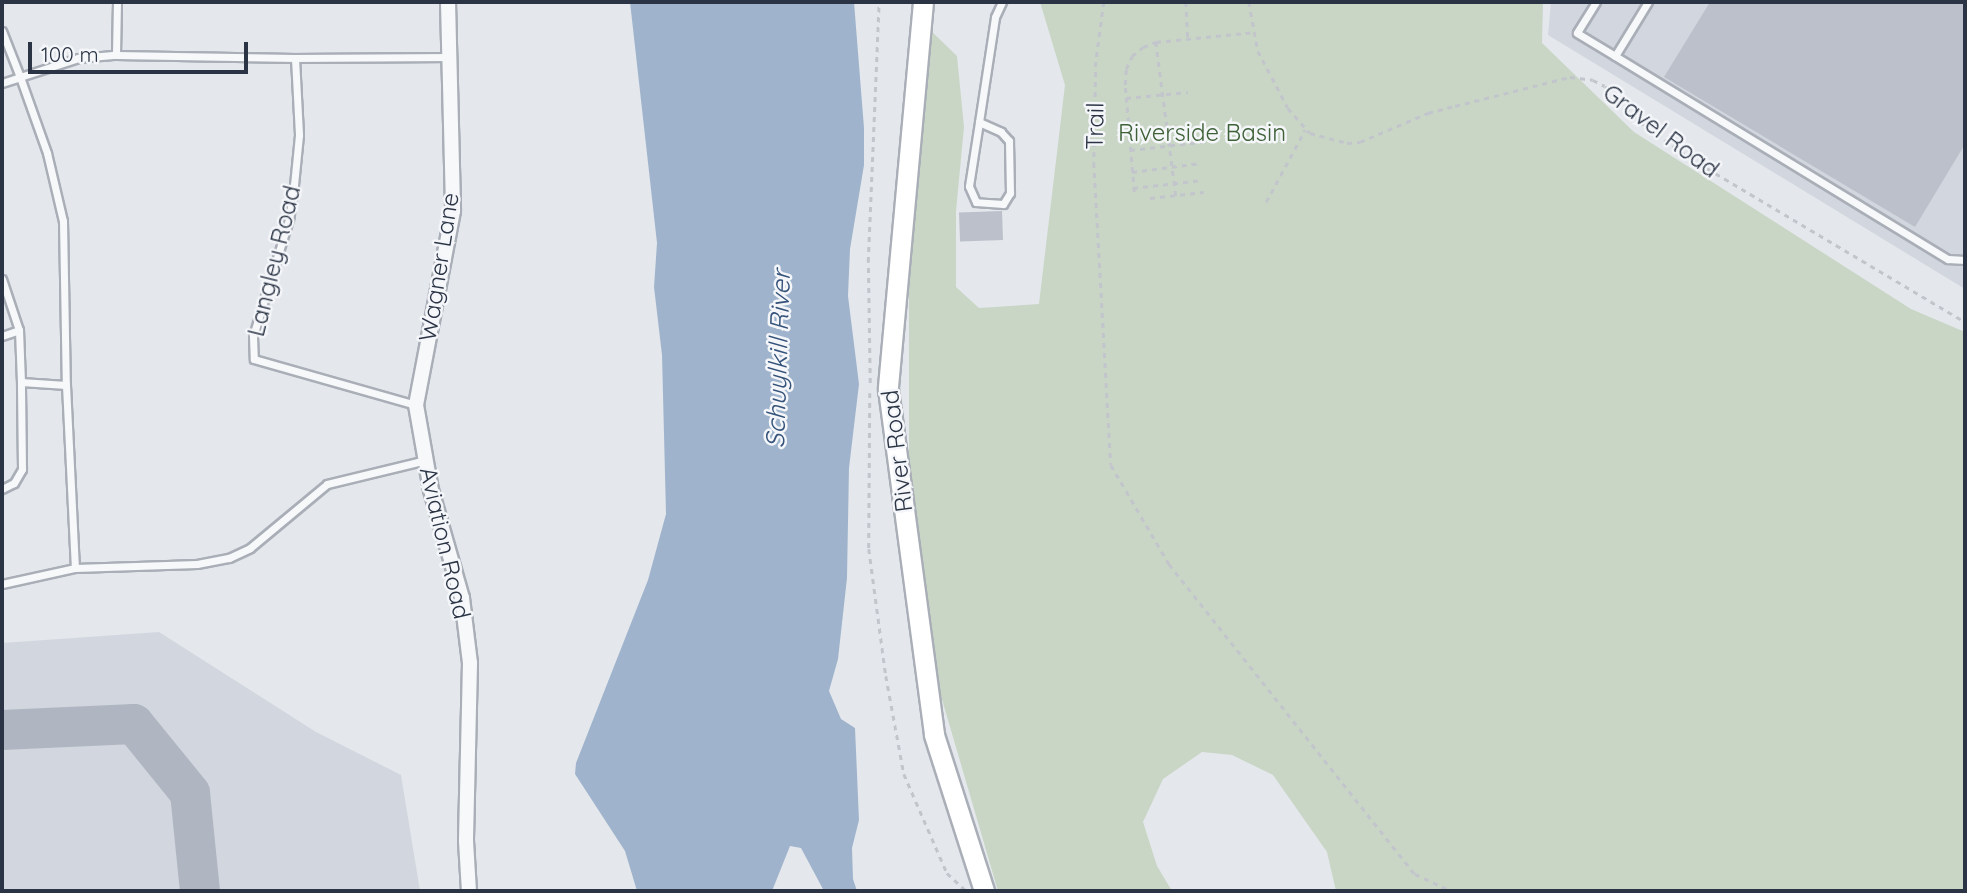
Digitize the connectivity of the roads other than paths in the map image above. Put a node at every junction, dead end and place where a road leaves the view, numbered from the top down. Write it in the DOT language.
graph roads {
  1 [pos="117,2"];
  2 [pos="448,2"];
  3 [pos="923,2"];
  4 [pos="1002,2"];
  5 [pos="1596,2"];
  6 [pos="1648,2"];
  7 [pos="2,31"];
  8 [pos="116,55"];
  9 [pos="450,57"];
  10 [pos="1615,57"];
  11 [pos="295,58"];
  12 [pos="20,77"];
  13 [pos="2,83"];
  14 [pos="979,122"];
  15 [pos="1965,260"];
  16 [pos="2,279"];
  17 [pos="19,330"];
  18 [pos="2,336"];
  19 [pos="21,382"];
  20 [pos="66,385"];
  21 [pos="416,405"];
  22 [pos="426,460"];
  23 [pos="2,489"];
  24 [pos="75,568"];
  25 [pos="2,584"];
  26 [pos="469,891"];
  27 [pos="984,891"];
  1 -- 8 [label="lane"];
  2 -- 9 [label="street, Wagner Lane"];
  3 -- 27 [label="street, River Road"];
  4 -- 14 [label="lane"];
  5 -- 10 [label="lane"];
  6 -- 10 [label="lane"];
  7 -- 12 [label="lane"];
  8 -- 11 [label="lane"];
  8 -- 12 [label="lane"];
  9 -- 11 [label="lane"];
  9 -- 21 [label="street, Wagner Lane"];
  10 -- 15 [label="lane"];
  11 -- 21 [label="lane, Langley Road"];
  12 -- 13 [label="lane"];
  12 -- 20 [label="lane"];
  14 -- 14 [label="lane"];
  16 -- 17 [label="lane"];
  17 -- 18 [label="lane"];
  17 -- 19 [label="lane"];
  19 -- 20 [label="lane"];
  19 -- 23 [label="lane"];
  20 -- 24 [label="lane"];
  21 -- 22 [label="street, Aviation Road"];
  22 -- 24 [label="lane"];
  22 -- 26 [label="street, Aviation Road"];
  24 -- 25 [label="lane"];
}
